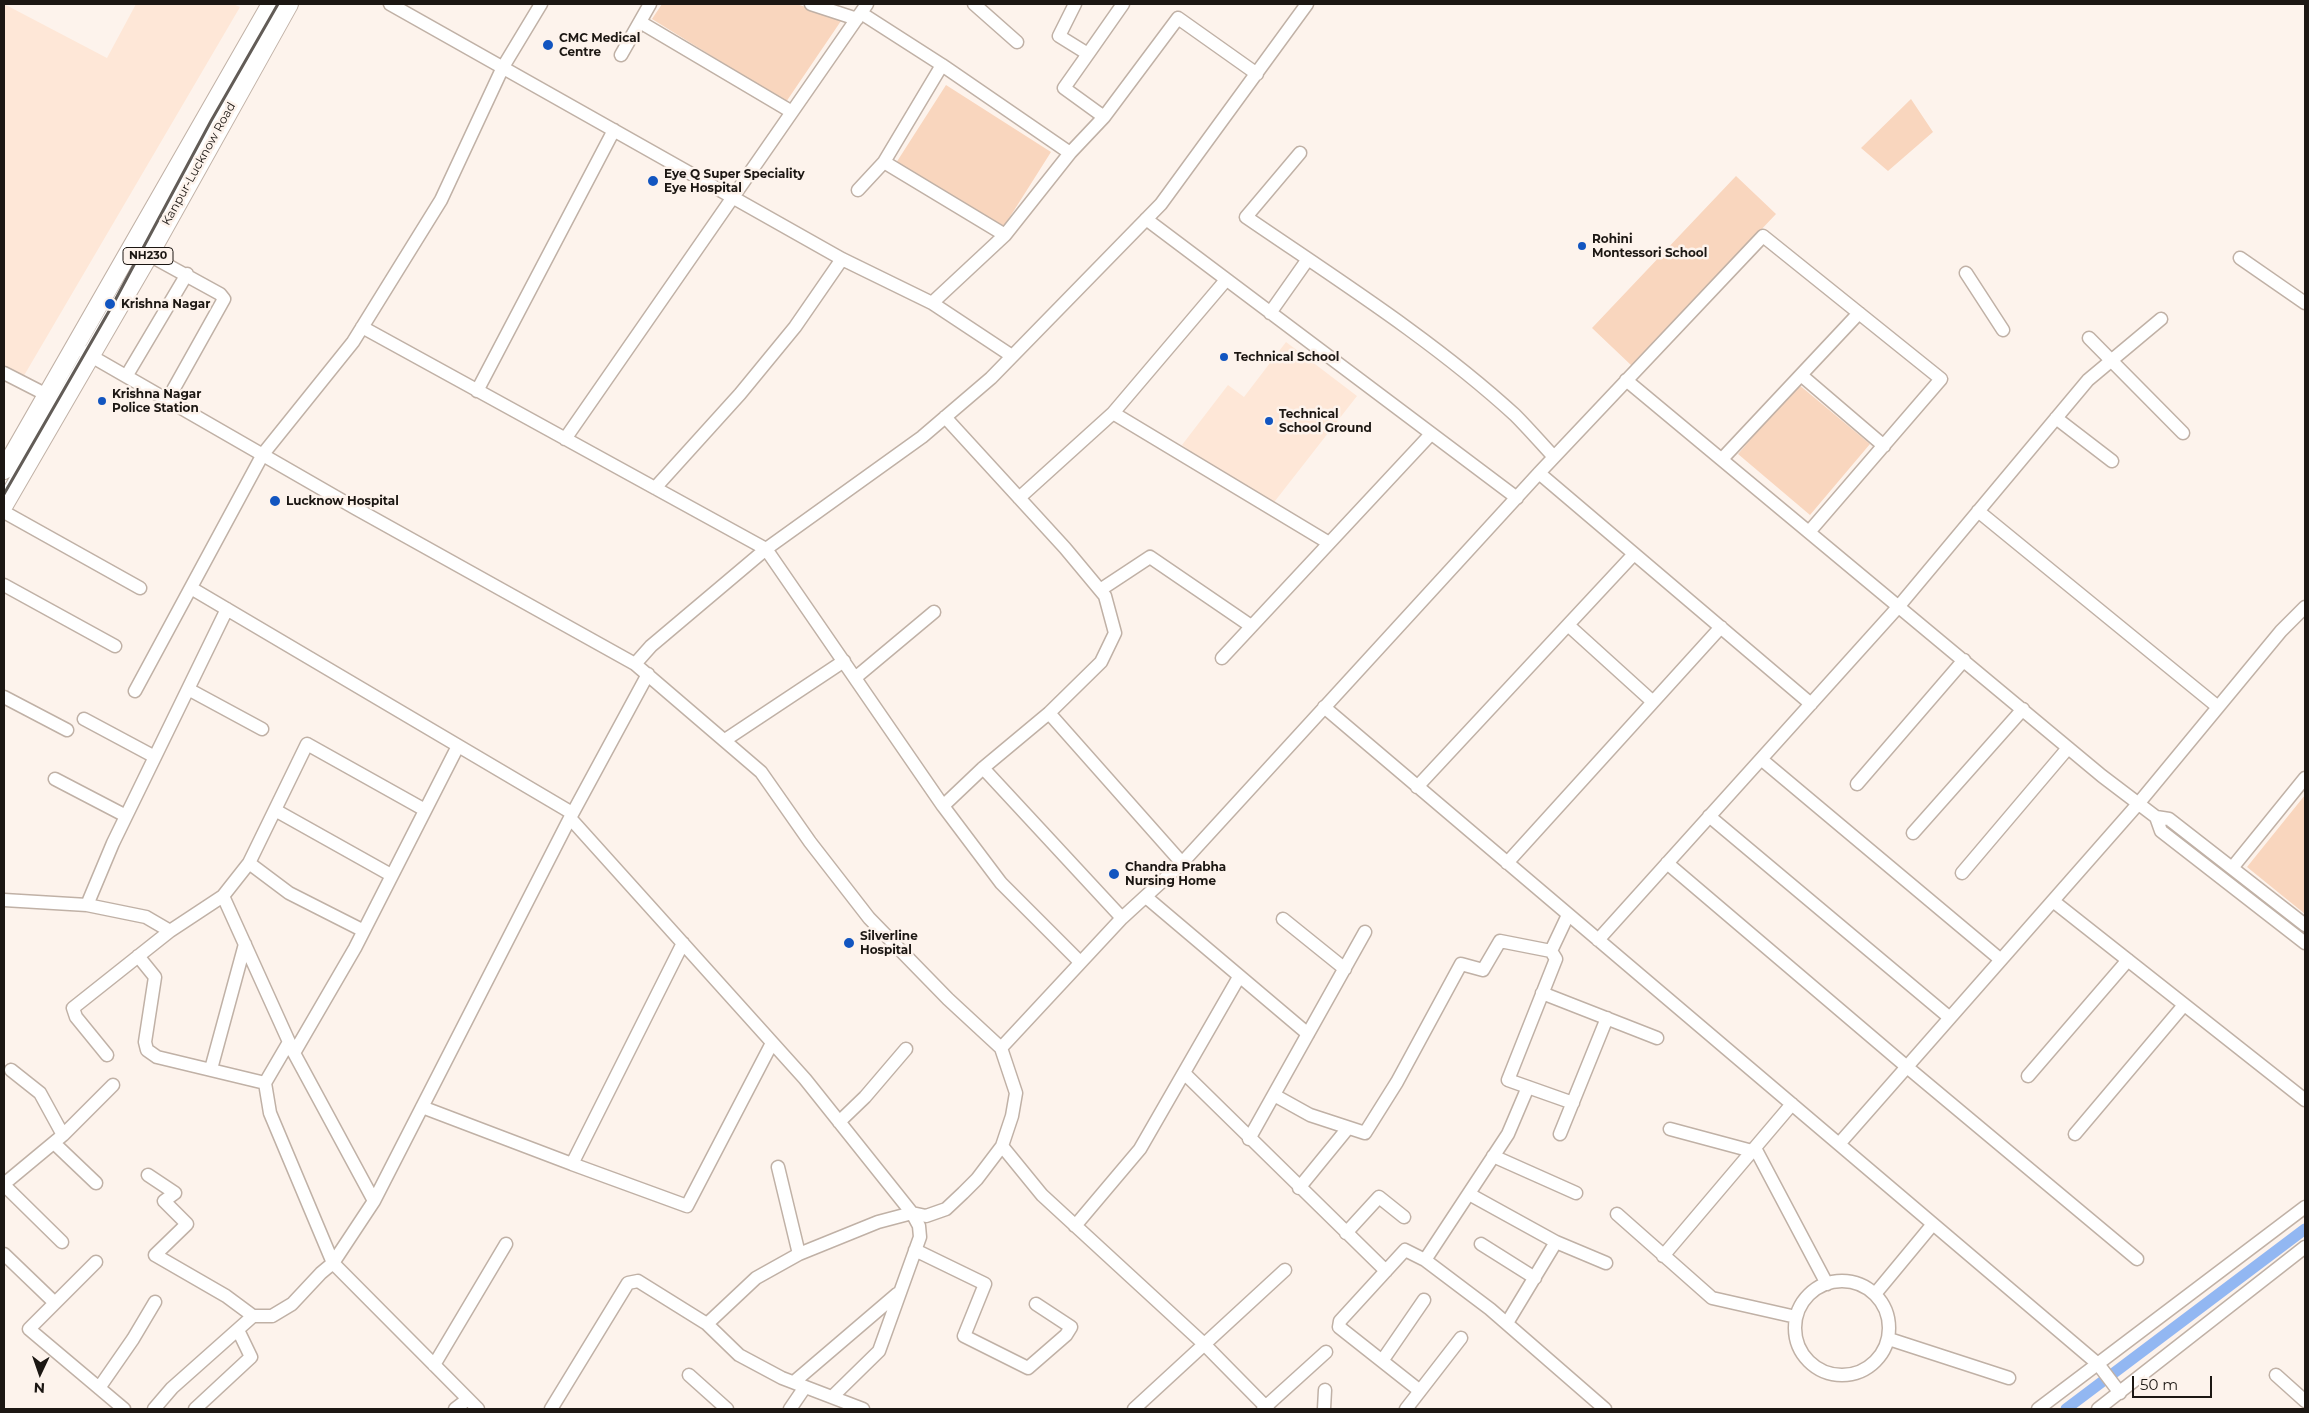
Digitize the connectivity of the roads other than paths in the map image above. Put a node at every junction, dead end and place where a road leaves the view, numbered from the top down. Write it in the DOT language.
graph roads {
  1 [pos="271,4"];
  2 [pos="289,4"];
  3 [pos="390,4"];
  4 [pos="541,4"];
  5 [pos="650,4"];
  6 [pos="811,4"];
  7 [pos="974,4"];
  8 [pos="1075,4"];
  9 [pos="1123,4"];
  10 [pos="1306,4"];
  11 [pos="862,12"];
  12 [pos="640,22"];
  13 [pos="1017,42"];
  14 [pos="1088,54"];
  15 [pos="621,56"];
  16 [pos="942,65"];
  17 [pos="503,67"];
  18 [pos="1257,74"];
  19 [pos="792,112"];
  20 [pos="1104,117"];
  21 [pos="614,130"];
  22 [pos="1070,153"];
  23 [pos="1300,153"];
  24 [pos="884,162"];
  25 [pos="858,190"];
  26 [pos="733,198"];
  27 [pos="1146,219"];
  28 [pos="1005,235"];
  29 [pos="149,254"];
  30 [pos="2240,258"];
  31 [pos="842,259"];
  32 [pos="1308,259"];
  33 [pos="1966,273"];
  34 [pos="186,274"];
  35 [pos="1226,280"];
  36 [pos="932,303"];
  37 [pos="2305,303"];
  38 [pos="1270,312"];
  39 [pos="1859,313"];
  40 [pos="2161,319"];
  41 [pos="362,328"];
  42 [pos="2003,330"];
  43 [pos="2089,338"];
  44 [pos="83,351"];
  45 [pos="1012,356"];
  46 [pos="2111,361"];
  47 [pos="4,373"];
  48 [pos="127,375"];
  49 [pos="1801,375"];
  50 [pos="1626,380"];
  51 [pos="477,391"];
  52 [pos="47,395"];
  53 [pos="168,399"];
  54 [pos="1113,413"];
  55 [pos="945,417"];
  56 [pos="2056,418"];
  57 [pos="2183,432"];
  58 [pos="1431,434"];
  59 [pos="566,439"];
  60 [pos="1884,446"];
  61 [pos="263,454"];
  62 [pos="1554,457"];
  63 [pos="1722,459"];
  64 [pos="2112,461"];
  65 [pos="4,470"];
  66 [pos="1539,473"];
  67 [pos="655,488"];
  68 [pos="1019,498"];
  69 [pos="1516,498"];
  70 [pos="4,505"];
  71 [pos="1978,511"];
  72 [pos="4,512"];
  73 [pos="1810,532"];
  74 [pos="1329,543"];
  75 [pos="766,549"];
  76 [pos="1634,554"];
  77 [pos="4,585"];
  78 [pos="140,588"];
  79 [pos="191,588"];
  80 [pos="1100,590"];
  81 [pos="1899,606"];
  82 [pos="2305,607"];
  83 [pos="227,609"];
  84 [pos="934,612"];
  85 [pos="1568,625"];
  86 [pos="1251,626"];
  87 [pos="1721,628"];
  88 [pos="114,646"];
  89 [pos="1222,658"];
  90 [pos="1964,660"];
  91 [pos="844,661"];
  92 [pos="634,664"];
  93 [pos="648,674"];
  94 [pos="855,678"];
  95 [pos="188,689"];
  96 [pos="135,691"];
  97 [pos="4,697"];
  98 [pos="1653,702"];
  99 [pos="1811,704"];
  100 [pos="1324,707"];
  101 [pos="2218,707"];
  102 [pos="2022,709"];
  103 [pos="1049,713"];
  104 [pos="84,719"];
  105 [pos="262,729"];
  106 [pos="67,730"];
  107 [pos="724,740"];
  108 [pos="458,746"];
  109 [pos="2068,748"];
  110 [pos="155,757"];
  111 [pos="1761,759"];
  112 [pos="983,768"];
  113 [pos="2305,778"];
  114 [pos="55,779"];
  115 [pos="1857,784"];
  116 [pos="1418,787"];
  117 [pos="2138,804"];
  118 [pos="943,806"];
  119 [pos="275,810"];
  120 [pos="425,810"];
  121 [pos="571,815"];
  122 [pos="126,816"];
  123 [pos="1709,816"];
  124 [pos="2156,817"];
  125 [pos="1913,833"];
  126 [pos="250,863"];
  127 [pos="1182,863"];
  128 [pos="1507,863"];
  129 [pos="1667,863"];
  130 [pos="2232,868"];
  131 [pos="1962,873"];
  132 [pos="391,874"];
  133 [pos="223,896"];
  134 [pos="1146,897"];
  135 [pos="4,900"];
  136 [pos="2053,901"];
  137 [pos="87,905"];
  138 [pos="1568,914"];
  139 [pos="1122,918"];
  140 [pos="1283,920"];
  141 [pos="2305,925"];
  142 [pos="362,930"];
  143 [pos="170,931"];
  144 [pos="1365,932"];
  145 [pos="1598,940"];
  146 [pos="2305,943"];
  147 [pos="245,944"];
  148 [pos="683,944"];
  149 [pos="1551,951"];
  150 [pos="138,956"];
  151 [pos="2001,960"];
  152 [pos="2128,960"];
  153 [pos="1080,962"];
  154 [pos="1345,969"];
  155 [pos="1239,976"];
  156 [pos="1542,993"];
  157 [pos="2184,1005"];
  158 [pos="1607,1018"];
  159 [pos="1950,1018"];
  160 [pos="1308,1034"];
  161 [pos="1657,1038"];
  162 [pos="772,1043"];
  163 [pos="291,1047"];
  164 [pos="1001,1048"];
  165 [pos="906,1049"];
  166 [pos="108,1055"];
  167 [pos="1906,1067"];
  168 [pos="211,1069"];
  169 [pos="11,1070"];
  170 [pos="1184,1073"];
  171 [pos="2028,1076"];
  172 [pos="265,1083"];
  173 [pos="113,1085"];
  174 [pos="1528,1087"];
  175 [pos="1274,1095"];
  176 [pos="2305,1100"];
  177 [pos="1573,1103"];
  178 [pos="1792,1104"];
  179 [pos="422,1107"];
  180 [pos="839,1122"];
  181 [pos="1348,1128"];
  182 [pos="1670,1129"];
  183 [pos="1560,1134"];
  184 [pos="2075,1134"];
  185 [pos="59,1139"];
  186 [pos="1249,1139"];
  187 [pos="1839,1144"];
  188 [pos="1002,1146"];
  189 [pos="1753,1150"];
  190 [pos="1493,1156"];
  191 [pos="572,1164"];
  192 [pos="778,1168"];
  193 [pos="148,1175"];
  194 [pos="96,1182"];
  195 [pos="4,1184"];
  196 [pos="1300,1188"];
  197 [pos="1576,1193"];
  198 [pos="1469,1194"];
  199 [pos="374,1201"];
  200 [pos="2305,1208"];
  201 [pos="912,1213"];
  202 [pos="1617,1214"];
  203 [pos="1404,1217"];
  204 [pos="1933,1224"];
  205 [pos="1075,1226"];
  206 [pos="1346,1234"];
  207 [pos="62,1242"];
  208 [pos="1556,1242"];
  209 [pos="506,1244"];
  210 [pos="1481,1244"];
  211 [pos="2305,1247"];
  212 [pos="915,1250"];
  213 [pos="4,1254"];
  214 [pos="799,1254"];
  215 [pos="1663,1256"];
  216 [pos="2138,1259"];
  217 [pos="1425,1260"];
  218 [pos="96,1262"];
  219 [pos="333,1263"];
  220 [pos="1606,1263"];
  221 [pos="1285,1270"];
  222 [pos="1386,1271"];
  223 [pos="1535,1278"];
  224 [pos="1827,1284"];
  225 [pos="897,1294"];
  226 [pos="1874,1294"];
  227 [pos="1424,1300"];
  228 [pos="155,1302"];
  229 [pos="55,1303"];
  230 [pos="1036,1304"];
  231 [pos="253,1316"];
  232 [pos="1796,1317"];
  233 [pos="707,1324"];
  234 [pos="1507,1324"];
  235 [pos="238,1330"];
  236 [pos="1460,1338"];
  237 [pos="1889,1339"];
  238 [pos="1204,1344"];
  239 [pos="1326,1352"];
  240 [pos="1382,1361"];
  241 [pos="434,1365"];
  242 [pos="2100,1366"];
  243 [pos="689,1375"];
  244 [pos="2276,1375"];
  245 [pos="2009,1378"];
  246 [pos="800,1385"];
  247 [pos="99,1388"];
  248 [pos="1325,1390"];
  249 [pos="2117,1390"];
  250 [pos="1420,1391"];
  251 [pos="832,1397"];
  252 [pos="468,1399"];
  253 [pos="2305,1403"];
  254 [pos="1266,1408"];
  255 [pos="124,1409"];
  256 [pos="154,1409"];
  257 [pos="195,1409"];
  258 [pos="455,1409"];
  259 [pos="478,1409"];
  260 [pos="551,1409"];
  261 [pos="727,1409"];
  262 [pos="790,1409"];
  263 [pos="861,1409"];
  264 [pos="1134,1409"];
  265 [pos="1324,1409"];
  266 [pos="1406,1409"];
  267 [pos="1605,1409"];
  268 [pos="2038,1409"];
  269 [pos="2098,1409"];
  270 [pos="2301,1409"];
  1 -- 44 [label="highway, Kanpur-Lucknow Road / NH230"];
  2 -- 29 [label="highway, Kanpur-Lucknow Road / NH230"];
  3 -- 17 [label="street"];
  4 -- 17 [label="street"];
  5 -- 12 [label="street"];
  6 -- 11 [label="street"];
  7 -- 13 [label="street"];
  8 -- 14 [label="street"];
  9 -- 14 [label="street"];
  10 -- 18 [label="street"];
  11 -- 16 [label="street"];
  11 -- 19 [label="street"];
  12 -- 15 [label="street"];
  12 -- 19 [label="street"];
  14 -- 20 [label="street"];
  16 -- 22 [label="street"];
  16 -- 24 [label="street"];
  17 -- 21 [label="street"];
  17 -- 41 [label="street"];
  18 -- 20 [label="street"];
  18 -- 27 [label="street"];
  19 -- 26 [label="street"];
  20 -- 22 [label="street"];
  21 -- 26 [label="street"];
  21 -- 51 [label="street"];
  22 -- 28 [label="street"];
  23 -- 32 [label="street"];
  24 -- 25 [label="street"];
  24 -- 28 [label="street"];
  26 -- 31 [label="street"];
  26 -- 59 [label="street"];
  27 -- 35 [label="street"];
  27 -- 45 [label="street"];
  28 -- 36 [label="street"];
  29 -- 34 [label="street"];
  29 -- 44 [label="highway, Kanpur-Lucknow Road / NH230"];
  30 -- 37 [label="street"];
  31 -- 36 [label="street"];
  31 -- 67 [label="street"];
  32 -- 38 [label="street"];
  32 -- 62 [label="street"];
  33 -- 42 [label="street"];
  34 -- 48 [label="street"];
  34 -- 53 [label="street"];
  35 -- 38 [label="street"];
  35 -- 54 [label="street"];
  36 -- 45 [label="street"];
  38 -- 58 [label="street"];
  39 -- 49 [label="street"];
  39 -- 50 [label="street"];
  39 -- 60 [label="street"];
  40 -- 46 [label="street"];
  41 -- 51 [label="street"];
  41 -- 61 [label="street"];
  43 -- 46 [label="street"];
  44 -- 48 [label="street"];
  44 -- 52 [label="highway, Kanpur-Lucknow Road / NH230"];
  44 -- 70 [label="highway, Kanpur-Lucknow Road / NH230"];
  45 -- 55 [label="street"];
  46 -- 56 [label="street"];
  46 -- 57 [label="street"];
  47 -- 52 [label="street"];
  48 -- 53 [label="street"];
  49 -- 60 [label="street"];
  49 -- 63 [label="street"];
  50 -- 62 [label="street"];
  50 -- 63 [label="street"];
  51 -- 59 [label="street"];
  52 -- 65 [label="highway, Kanpur-Lucknow Road / NH230"];
  53 -- 61 [label="street"];
  54 -- 68 [label="street"];
  54 -- 74 [label="street"];
  55 -- 68 [label="street"];
  55 -- 75 [label="street"];
  56 -- 64 [label="street"];
  56 -- 71 [label="street"];
  58 -- 69 [label="street"];
  58 -- 74 [label="street"];
  59 -- 67 [label="street"];
  60 -- 73 [label="street"];
  61 -- 79 [label="street"];
  61 -- 92 [label="street"];
  62 -- 66 [label="street"];
  63 -- 73 [label="street"];
  66 -- 69 [label="street"];
  66 -- 76 [label="street"];
  67 -- 75 [label="street"];
  68 -- 80 [label="street"];
  69 -- 100 [label="street"];
  71 -- 81 [label="street"];
  71 -- 101 [label="street"];
  72 -- 78 [label="street"];
  73 -- 81 [label="street"];
  74 -- 86 [label="street"];
  75 -- 91 [label="street"];
  75 -- 92 [label="street"];
  76 -- 85 [label="street"];
  76 -- 87 [label="street"];
  77 -- 88 [label="street"];
  79 -- 83 [label="street"];
  79 -- 96 [label="street"];
  80 -- 86 [label="street"];
  80 -- 103 [label="street"];
  81 -- 90 [label="street"];
  81 -- 99 [label="street"];
  82 -- 101 [label="street"];
  83 -- 95 [label="street"];
  83 -- 108 [label="street"];
  84 -- 94 [label="street"];
  85 -- 98 [label="street"];
  85 -- 116 [label="street"];
  86 -- 89 [label="street"];
  87 -- 98 [label="street"];
  87 -- 99 [label="street"];
  90 -- 102 [label="street"];
  90 -- 115 [label="street"];
  91 -- 94 [label="street"];
  91 -- 107 [label="street"];
  92 -- 93 [label="street"];
  93 -- 107 [label="street"];
  93 -- 121 [label="street"];
  94 -- 118 [label="street"];
  95 -- 105 [label="street"];
  95 -- 110 [label="street"];
  97 -- 106 [label="street"];
  98 -- 128 [label="street"];
  99 -- 111 [label="street"];
  100 -- 116 [label="street"];
  100 -- 127 [label="street"];
  101 -- 117 [label="street"];
  102 -- 109 [label="street"];
  102 -- 125 [label="street"];
  103 -- 112 [label="street"];
  103 -- 127 [label="street"];
  104 -- 110 [label="street"];
  107 -- 164 [label="street"];
  108 -- 120 [label="street"];
  108 -- 121 [label="street"];
  109 -- 117 [label="street"];
  109 -- 131 [label="street"];
  110 -- 122 [label="street"];
  111 -- 123 [label="street"];
  111 -- 151 [label="street"];
  112 -- 118 [label="street"];
  112 -- 139 [label="street"];
  113 -- 130 [label="street"];
  114 -- 122 [label="street"];
  116 -- 128 [label="street"];
  117 -- 124 [label="street"];
  117 -- 136 [label="street"];
  118 -- 153 [label="street"];
  119 -- 120 [label="street"];
  119 -- 126 [label="street"];
  119 -- 132 [label="street"];
  120 -- 132 [label="street"];
  121 -- 148 [label="street"];
  121 -- 179 [label="street"];
  122 -- 137 [label="street"];
  123 -- 129 [label="street"];
  123 -- 159 [label="street"];
  124 -- 130 [label="street"];
  124 -- 146 [label="street"];
  126 -- 133 [label="street"];
  126 -- 142 [label="street"];
  127 -- 134 [label="street"];
  128 -- 138 [label="street"];
  129 -- 145 [label="street"];
  129 -- 167 [label="street"];
  130 -- 141 [label="street"];
  132 -- 142 [label="street"];
  133 -- 143 [label="street"];
  133 -- 147 [label="street"];
  134 -- 139 [label="street"];
  134 -- 155 [label="street"];
  135 -- 137 [label="street"];
  136 -- 151 [label="street"];
  136 -- 152 [label="street"];
  137 -- 143 [label="street"];
  138 -- 145 [label="street"];
  138 -- 149 [label="street"];
  139 -- 153 [label="street"];
  140 -- 154 [label="street"];
  142 -- 163 [label="street"];
  143 -- 150 [label="street"];
  144 -- 154 [label="street"];
  145 -- 178 [label="street"];
  147 -- 163 [label="street"];
  147 -- 168 [label="street"];
  148 -- 162 [label="street"];
  148 -- 191 [label="street"];
  149 -- 156 [label="street"];
  149 -- 181 [label="street"];
  150 -- 166 [label="street"];
  150 -- 168 [label="street"];
  151 -- 159 [label="street"];
  152 -- 157 [label="street"];
  152 -- 171 [label="street"];
  153 -- 164 [label="street"];
  154 -- 160 [label="street"];
  155 -- 160 [label="street"];
  155 -- 170 [label="street"];
  156 -- 158 [label="street"];
  156 -- 174 [label="street"];
  157 -- 176 [label="street"];
  157 -- 184 [label="street"];
  158 -- 161 [label="street"];
  158 -- 177 [label="street"];
  159 -- 167 [label="street"];
  160 -- 175 [label="street"];
  162 -- 180 [label="street"];
  162 -- 191 [label="street"];
  163 -- 172 [label="street"];
  163 -- 199 [label="street"];
  164 -- 188 [label="street"];
  165 -- 180 [label="street"];
  167 -- 187 [label="street"];
  167 -- 216 [label="street"];
  168 -- 172 [label="street"];
  169 -- 185 [label="street"];
  170 -- 186 [label="street"];
  170 -- 205 [label="street"];
  172 -- 219 [label="street"];
  173 -- 185 [label="street"];
  174 -- 177 [label="street"];
  174 -- 190 [label="street"];
  175 -- 181 [label="street"];
  175 -- 186 [label="street"];
  177 -- 183 [label="street"];
  178 -- 187 [label="street"];
  178 -- 189 [label="street"];
  179 -- 191 [label="street"];
  179 -- 199 [label="street"];
  180 -- 201 [label="street"];
  181 -- 196 [label="street"];
  182 -- 189 [label="street"];
  185 -- 194 [label="street"];
  185 -- 195 [label="street"];
  186 -- 196 [label="street"];
  187 -- 204 [label="street"];
  188 -- 201 [label="street"];
  188 -- 205 [label="street"];
  189 -- 215 [label="street"];
  189 -- 224 [label="street"];
  190 -- 197 [label="street"];
  190 -- 198 [label="street"];
  192 -- 214 [label="street"];
  193 -- 231 [label="street"];
  195 -- 207 [label="street"];
  196 -- 206 [label="street"];
  198 -- 208 [label="street"];
  198 -- 217 [label="street"];
  199 -- 219 [label="street"];
  200 -- 242 [label="street"];
  201 -- 212 [label="street"];
  201 -- 214 [label="street"];
  202 -- 215 [label="street"];
  203 -- 206 [label="street"];
  204 -- 226 [label="street"];
  204 -- 242 [label="street"];
  205 -- 238 [label="street"];
  206 -- 222 [label="street"];
  208 -- 220 [label="street"];
  208 -- 223 [label="street"];
  209 -- 241 [label="street"];
  210 -- 223 [label="street"];
  211 -- 249 [label="street"];
  212 -- 225 [label="street"];
  212 -- 230 [label="street"];
  213 -- 229 [label="street"];
  214 -- 233 [label="street"];
  215 -- 232 [label="street"];
  217 -- 222 [label="street"];
  217 -- 234 [label="street"];
  218 -- 229 [label="street"];
  219 -- 231 [label="street"];
  219 -- 241 [label="street"];
  221 -- 238 [label="street"];
  222 -- 240 [label="street"];
  223 -- 234 [label="street"];
  224 -- 226 [label="street"];
  224 -- 232 [label="street"];
  225 -- 246 [label="street"];
  225 -- 251 [label="street"];
  226 -- 237 [label="street"];
  227 -- 240 [label="street"];
  228 -- 247 [label="street"];
  229 -- 247 [label="street"];
  231 -- 235 [label="street"];
  232 -- 237 [label="street"];
  233 -- 246 [label="street"];
  233 -- 260 [label="street"];
  234 -- 267 [label="street"];
  235 -- 256 [label="street"];
  235 -- 257 [label="street"];
  236 -- 250 [label="street"];
  237 -- 245 [label="street"];
  238 -- 254 [label="street"];
  238 -- 264 [label="street"];
  239 -- 254 [label="street"];
  240 -- 250 [label="street"];
  241 -- 252 [label="street"];
  242 -- 249 [label="street"];
  242 -- 268 [label="street"];
  243 -- 261 [label="street"];
  244 -- 253 [label="street"];
  246 -- 251 [label="street"];
  246 -- 262 [label="street"];
  247 -- 255 [label="street"];
  248 -- 265 [label="street"];
  249 -- 269 [label="street"];
  250 -- 266 [label="street"];
  251 -- 263 [label="street"];
  252 -- 258 [label="street"];
  252 -- 259 [label="street"];
  253 -- 270 [label="street"];
}
